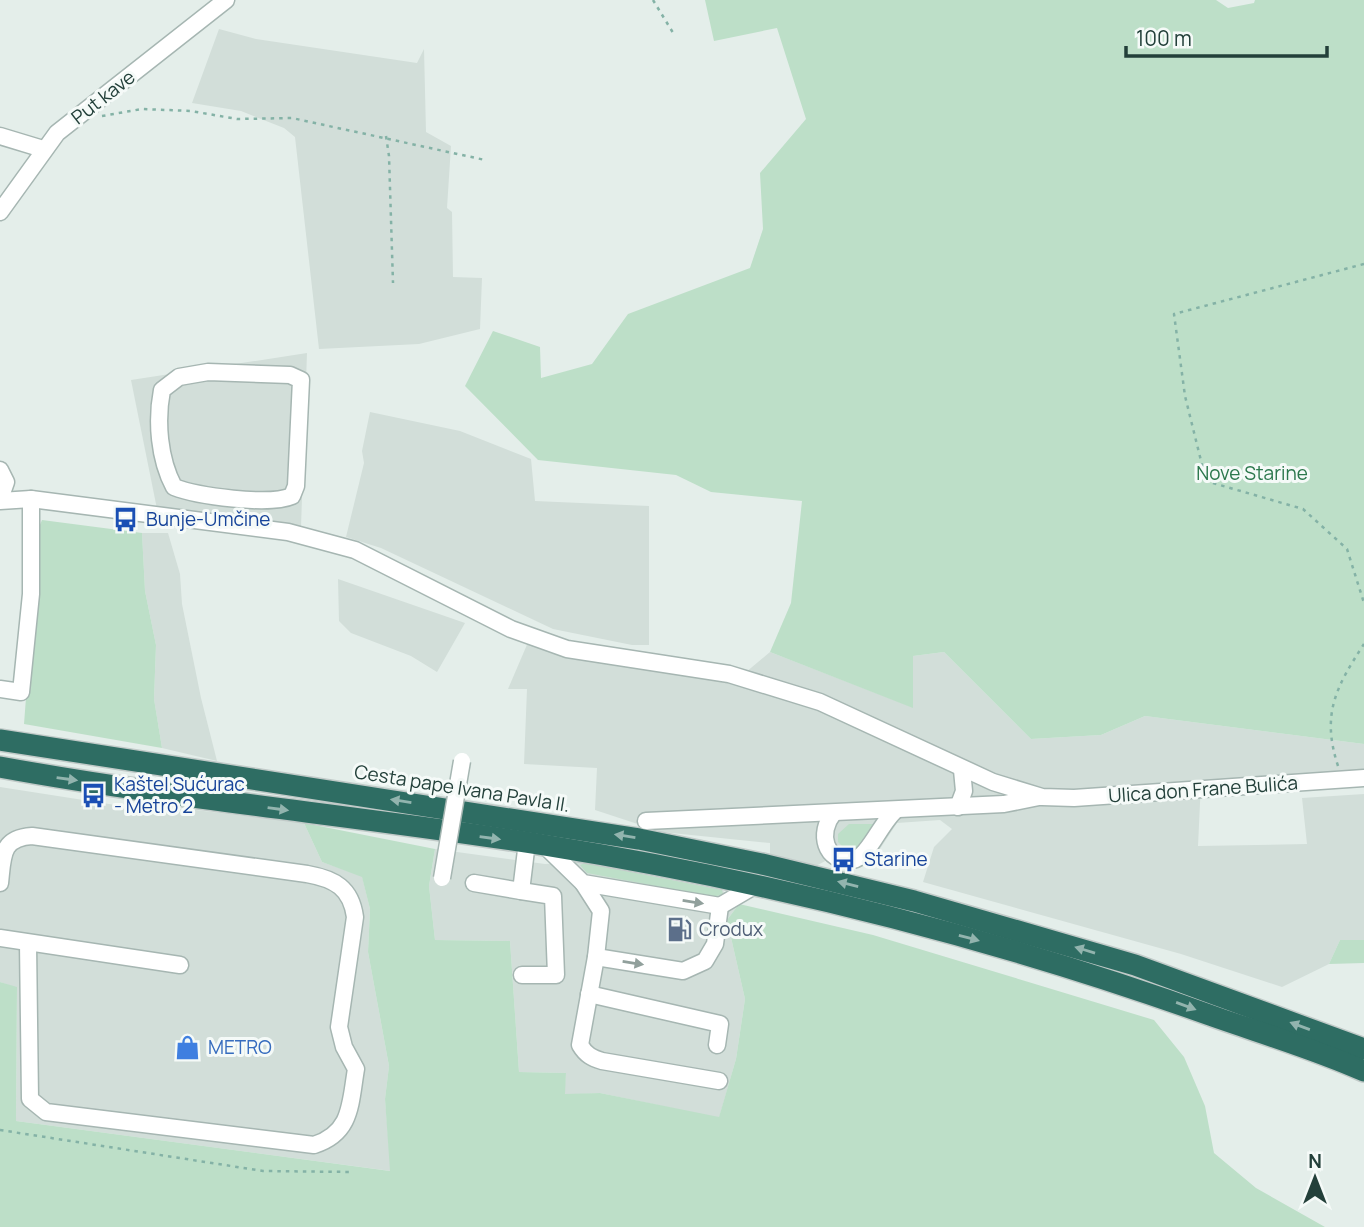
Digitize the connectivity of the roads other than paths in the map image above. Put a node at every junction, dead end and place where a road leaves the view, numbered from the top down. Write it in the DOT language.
graph roads {
  1 [pos="226,0"];
  2 [pos="0,136"];
  3 [pos="43,149"];
  4 [pos="0,212"];
  5 [pos="3,476"];
  6 [pos="239,498"];
  7 [pos="31,499"];
  8 [pos="0,500"];
  9 [pos="239,526"];
  10 [pos="0,690"];
  11 [pos="0,730"];
  12 [pos="9,741"];
  13 [pos="462,761"];
  14 [pos="0,767"];
  15 [pos="962,770"];
  16 [pos="1364,778"];
  17 [pos="1042,797"];
  18 [pos="958,807"];
  19 [pos="895,810"];
  20 [pos="833,814"];
  21 [pos="646,821"];
  22 [pos="536,844"];
  23 [pos="442,878"];
  24 [pos="0,883"];
  25 [pos="474,883"];
  26 [pos="583,883"];
  27 [pos="754,886"];
  28 [pos="521,891"];
  29 [pos="720,906"];
  30 [pos="0,939"];
  31 [pos="28,943"];
  32 [pos="596,957"];
  33 [pos="180,965"];
  34 [pos="522,975"];
  35 [pos="589,994"];
  36 [pos="717,1045"];
  37 [pos="1364,1049"];
  38 [pos="1364,1071"];
  39 [pos="719,1081"];
  1 -- 3 [label="street, Put kave"];
  2 -- 3 [label="street"];
  3 -- 4 [label="street, Put kave"];
  5 -- 7 [label="street"];
  5 -- 8 [label="street"];
  6 -- 6 [label="street"];
  6 -- 9 [label="street"];
  7 -- 8 [label="street"];
  7 -- 9 [label="street"];
  7 -- 10 [label="street"];
  9 -- 15 [label="street"];
  11 -- 12 [label="highway"];
  37 -- 12 [label="highway, Cesta pape Ivana Pavla II., one-way"];
  13 -- 23 [label="street, bridge"];
  14 -- 22 [label="highway, one-way"];
  15 -- 17 [label="street"];
  15 -- 18 [label="street"];
  16 -- 17 [label="street, Ulica don Frane Bulića"];
  17 -- 18 [label="street"];
  18 -- 19 [label="street"];
  19 -- 20 [label="street"];
  19 -- 20 [label="street"];
  20 -- 21 [label="street"];
  22 -- 26 [label="street"];
  22 -- 27 [label="highway"];
  22 -- 28 [label="street"];
  24 -- 31 [label="street"];
  25 -- 28 [label="street"];
  26 -- 29 [label="street, one-way"];
  26 -- 32 [label="street"];
  27 -- 29 [label="street"];
  27 -- 38 [label="highway, one-way"];
  28 -- 34 [label="street"];
  32 -- 29 [label="street, one-way"];
  30 -- 31 [label="street"];
  31 -- 33 [label="street"];
  32 -- 35 [label="street"];
  35 -- 36 [label="street"];
  35 -- 39 [label="street"];
}
